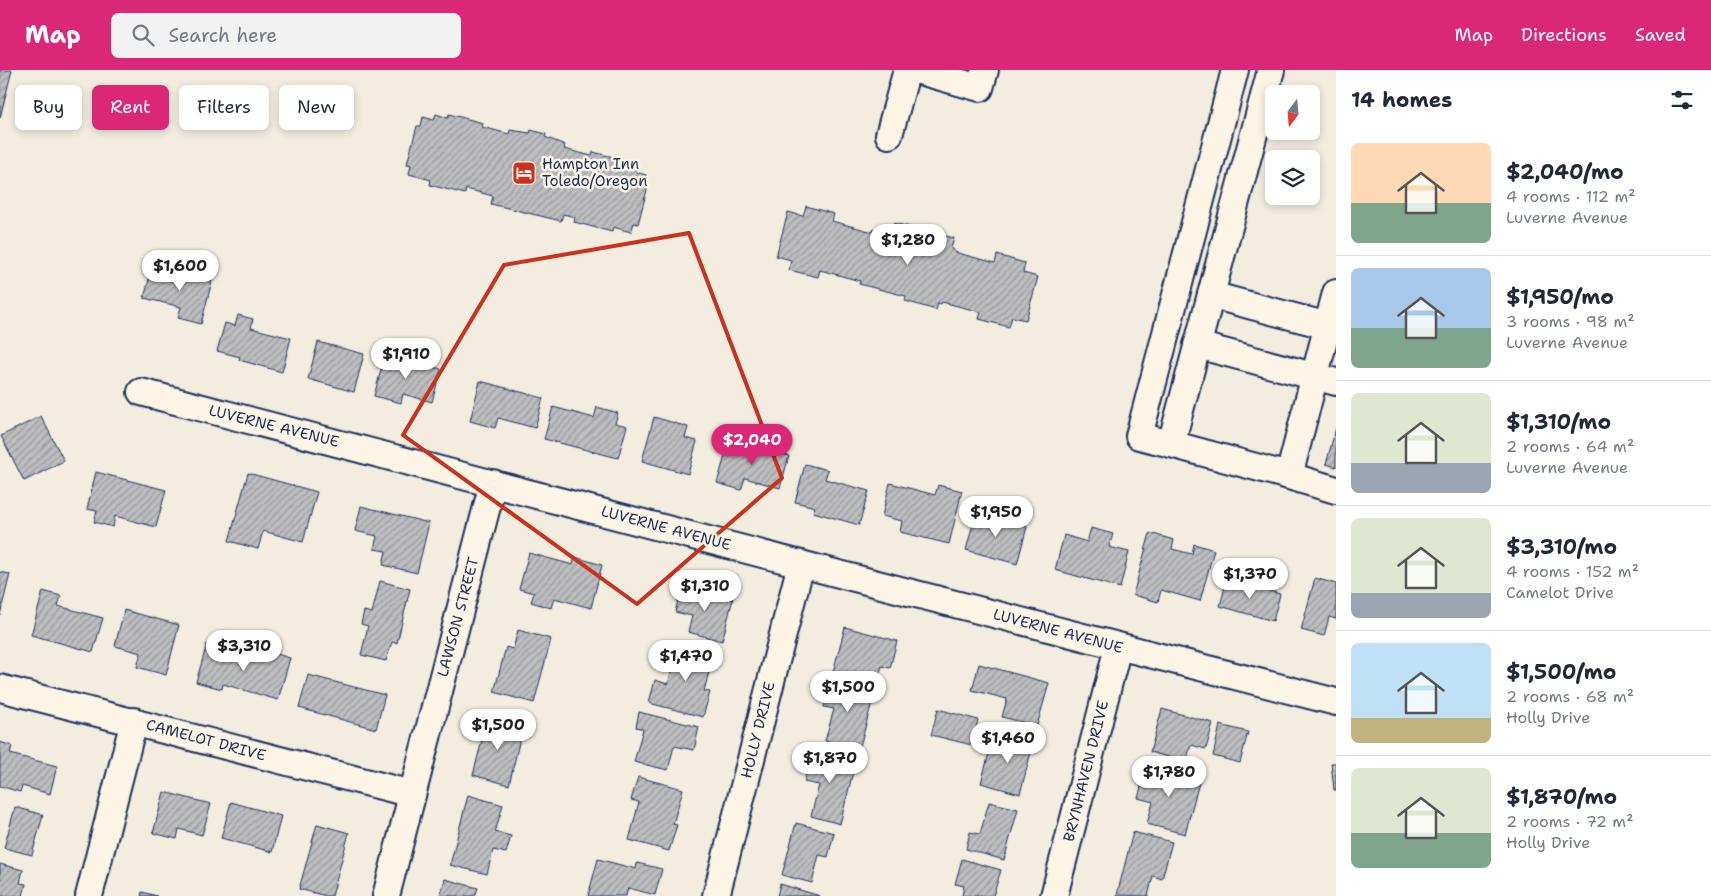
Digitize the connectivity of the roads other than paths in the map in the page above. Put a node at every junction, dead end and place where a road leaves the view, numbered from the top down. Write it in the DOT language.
graph roads {
  1 [pos="907,70"];
  2 [pos="916,70"];
  3 [pos="985,70"];
  4 [pos="1235,70"];
  5 [pos="1271,70"];
  6 [pos="889,135"];
  7 [pos="1336,293"];
  8 [pos="1210,294"];
  9 [pos="1332,327"];
  10 [pos="1197,344"];
  11 [pos="1325,379"];
  12 [pos="141,392"];
  13 [pos="1171,444"];
  14 [pos="1289,476"];
  15 [pos="493,483"];
  16 [pos="1336,490"];
  17 [pos="801,564"];
  18 [pos="1118,647"];
  19 [pos="0,688"];
  20 [pos="1336,702"];
  21 [pos="134,721"];
  22 [pos="412,794"];
  23 [pos="89,896"];
  24 [pos="386,896"];
  25 [pos="716,896"];
  26 [pos="1054,896"];
  1 -- 6 [label="street"];
  2 -- 3 [label="street"];
  4 -- 13 [label="street"];
  5 -- 8 [label="street"];
  7 -- 9 [label="street"];
  8 -- 9 [label="street"];
  8 -- 10 [label="street"];
  9 -- 11 [label="street"];
  10 -- 11 [label="street"];
  10 -- 13 [label="street"];
  11 -- 14 [label="street"];
  12 -- 15 [label="street, LUVERNE AVENUE"];
  13 -- 14 [label="street"];
  14 -- 16 [label="street"];
  15 -- 17 [label="street, LUVERNE AVENUE"];
  15 -- 22 [label="street, LAWSON STREET"];
  17 -- 18 [label="street, LUVERNE AVENUE"];
  17 -- 25 [label="street, HOLLY DRIVE"];
  18 -- 20 [label="street, LUVERNE AVENUE"];
  18 -- 26 [label="street, BRYNHAVEN DRIVE"];
  19 -- 21 [label="street, CAMELOT DRIVE"];
  21 -- 22 [label="street, CAMELOT DRIVE"];
  21 -- 23 [label="street"];
  22 -- 24 [label="street, LAWSON STREET"];
}
